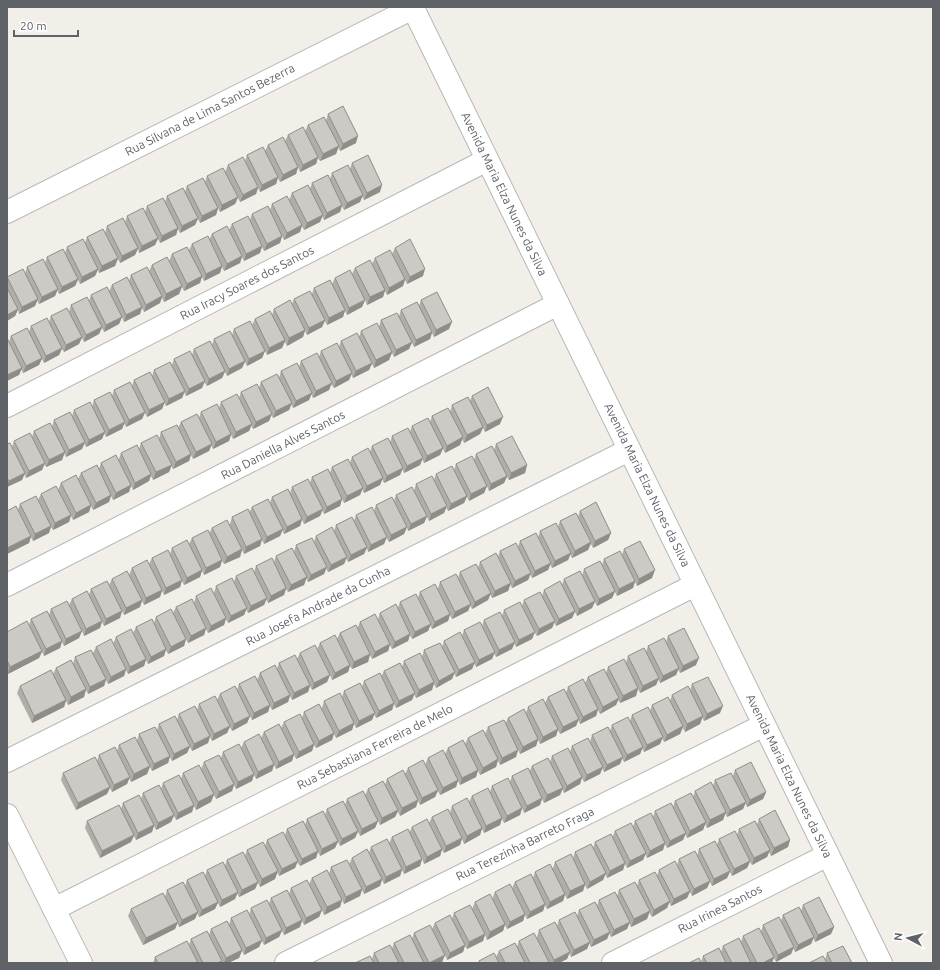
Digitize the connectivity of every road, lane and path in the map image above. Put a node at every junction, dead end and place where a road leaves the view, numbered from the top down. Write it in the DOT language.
graph roads {
  1 [pos="413,8"];
  2 [pos="487,160"];
  3 [pos="7,212"];
  4 [pos="558,304"];
  5 [pos="7,406"];
  6 [pos="630,450"];
  7 [pos="7,585"];
  8 [pos="696,585"];
  9 [pos="764,725"];
  10 [pos="7,761"];
  11 [pos="7,815"];
  12 [pos="828,855"];
  13 [pos="54,909"];
  14 [pos="81,963"];
  15 [pos="286,963"];
  16 [pos="613,963"];
  17 [pos="881,963"];
  1 -- 2 [label="street, Avenida Maria Elza Nunes da Silva"];
  1 -- 3 [label="street, Rua Silvana de Lima Santos Bezerra"];
  2 -- 4 [label="street, Avenida Maria Elza Nunes da Silva"];
  2 -- 5 [label="street, Rua Iracy Soares dos Santos"];
  4 -- 6 [label="street, Avenida Maria Elza Nunes da Silva"];
  4 -- 7 [label="street, Rua Daniella Alves Santos"];
  6 -- 8 [label="street, Avenida Maria Elza Nunes da Silva"];
  6 -- 10 [label="street, Rua Josefa Andrade da Cunha"];
  8 -- 9 [label="street, Avenida Maria Elza Nunes da Silva"];
  8 -- 13 [label="street, Rua Sebastiana Ferreira de Melo"];
  9 -- 12 [label="street, Avenida Maria Elza Nunes da Silva"];
  9 -- 15 [label="street, Rua Terezinha Barreto Fraga"];
  11 -- 13 [label="street"];
  12 -- 16 [label="street, Rua Irinea Santos"];
  12 -- 17 [label="street, Avenida Maria Elza Nunes da Silva"];
  13 -- 14 [label="street"];
}
